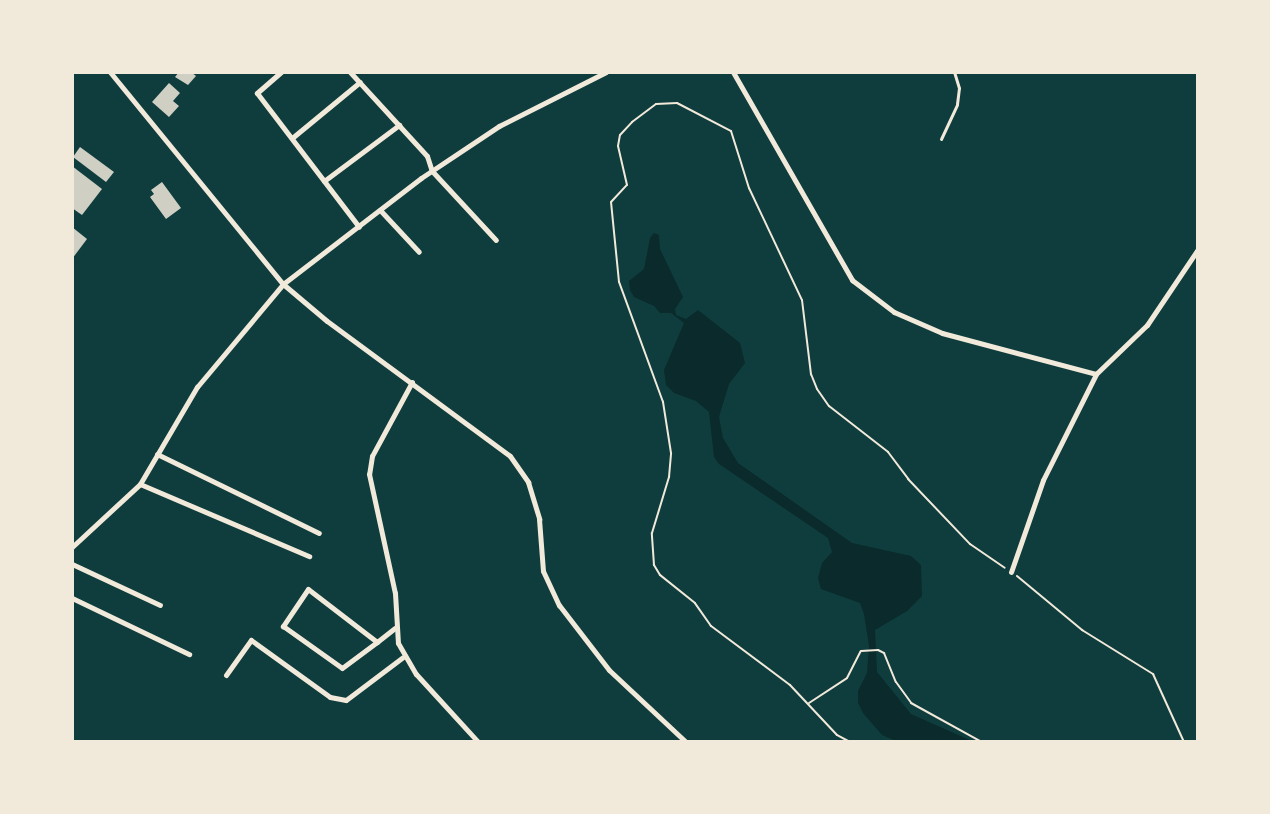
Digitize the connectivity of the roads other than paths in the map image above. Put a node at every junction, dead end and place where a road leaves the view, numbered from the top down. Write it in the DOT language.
graph roads {
  1 [pos="110,72"];
  2 [pos="281,72"];
  3 [pos="350,72"];
  4 [pos="606,72"];
  5 [pos="733,72"];
  6 [pos="954,72"];
  7 [pos="360,82"];
  8 [pos="399,125"];
  9 [pos="292,138"];
  10 [pos="941,139"];
  11 [pos="432,171"];
  12 [pos="324,181"];
  13 [pos="380,210"];
  14 [pos="359,227"];
  15 [pos="496,240"];
  16 [pos="1198,249"];
  17 [pos="419,252"];
  18 [pos="283,284"];
  19 [pos="1096,374"];
  20 [pos="412,381"];
  21 [pos="157,454"];
  22 [pos="140,484"];
  23 [pos="319,533"];
  24 [pos="72,547"];
  25 [pos="309,556"];
  26 [pos="72,564"];
  27 [pos="1011,572"];
  28 [pos="72,598"];
  29 [pos="160,605"];
  30 [pos="396,628"];
  31 [pos="377,642"];
  32 [pos="189,654"];
  33 [pos="403,657"];
  34 [pos="226,675"];
  35 [pos="478,742"];
  36 [pos="686,742"];
  1 -- 18 [label="street"];
  2 -- 9 [label="street"];
  3 -- 7 [label="street"];
  4 -- 11 [label="street"];
  5 -- 19 [label="street"];
  6 -- 10 [label="lane"];
  7 -- 8 [label="street"];
  7 -- 9 [label="street"];
  8 -- 11 [label="street"];
  8 -- 12 [label="street"];
  9 -- 12 [label="street"];
  11 -- 13 [label="street"];
  11 -- 15 [label="street"];
  12 -- 14 [label="street"];
  13 -- 14 [label="street"];
  13 -- 17 [label="street"];
  14 -- 18 [label="street"];
  16 -- 19 [label="street"];
  18 -- 20 [label="street"];
  18 -- 21 [label="street"];
  19 -- 27 [label="street"];
  20 -- 30 [label="street"];
  20 -- 36 [label="street"];
  21 -- 22 [label="street"];
  21 -- 23 [label="street"];
  22 -- 24 [label="street"];
  22 -- 25 [label="street"];
  26 -- 29 [label="street"];
  28 -- 32 [label="street"];
  30 -- 31 [label="street"];
  30 -- 33 [label="street"];
  31 -- 31 [label="street"];
  33 -- 34 [label="street"];
  33 -- 35 [label="street"];
}
